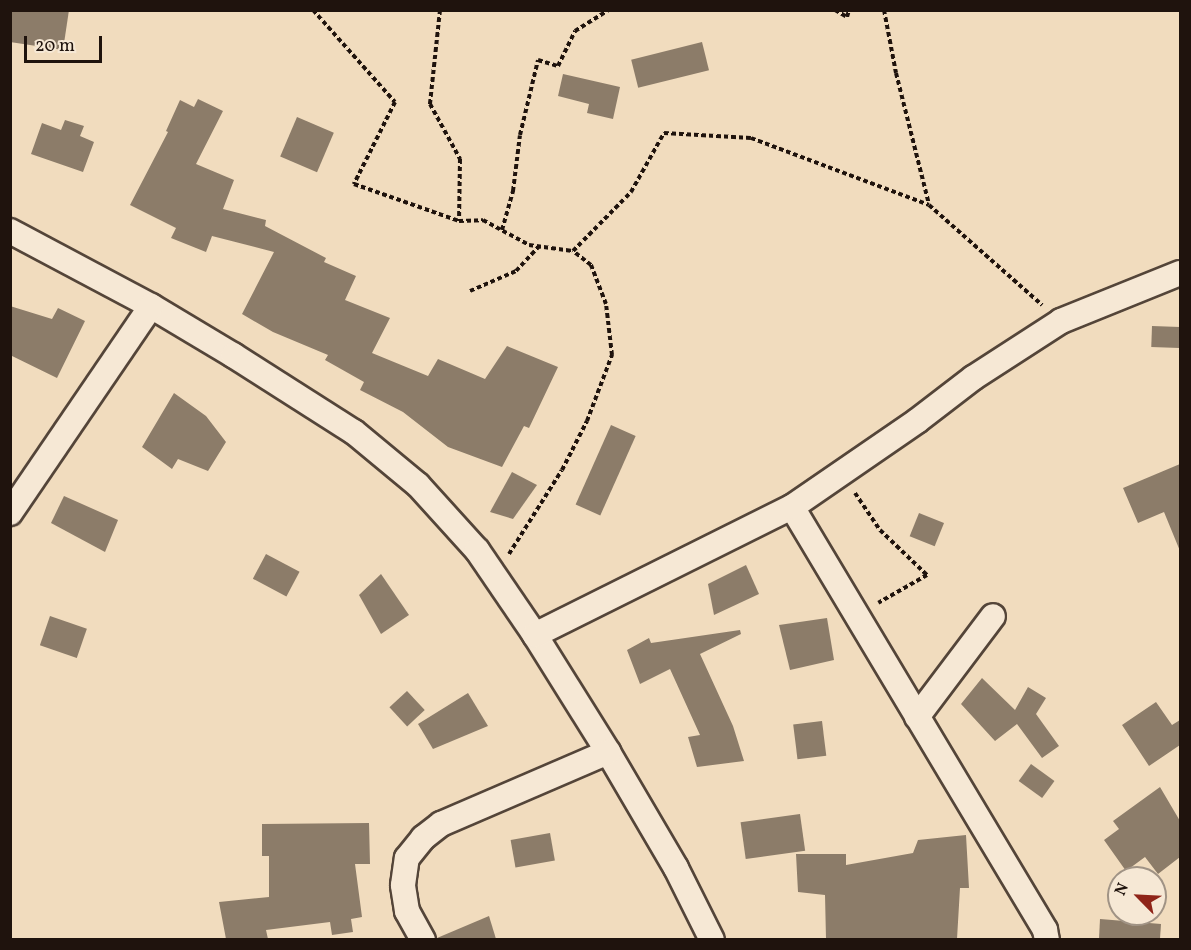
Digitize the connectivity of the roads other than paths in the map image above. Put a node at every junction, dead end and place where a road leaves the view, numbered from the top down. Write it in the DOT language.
graph roads {
  1 [pos="10,231"];
  2 [pos="1180,273"];
  3 [pos="151,306"];
  4 [pos="792,507"];
  5 [pos="10,513"];
  6 [pos="993,616"];
  7 [pos="535,635"];
  8 [pos="917,717"];
  9 [pos="608,752"];
  10 [pos="423,939"];
  11 [pos="712,939"];
  12 [pos="1047,939"];
  1 -- 3 [label="street"];
  2 -- 4 [label="street"];
  3 -- 5 [label="street"];
  3 -- 7 [label="street"];
  4 -- 7 [label="street"];
  4 -- 8 [label="street"];
  6 -- 8 [label="street"];
  7 -- 9 [label="street"];
  8 -- 12 [label="street"];
  9 -- 10 [label="street"];
  9 -- 11 [label="street"];
}
